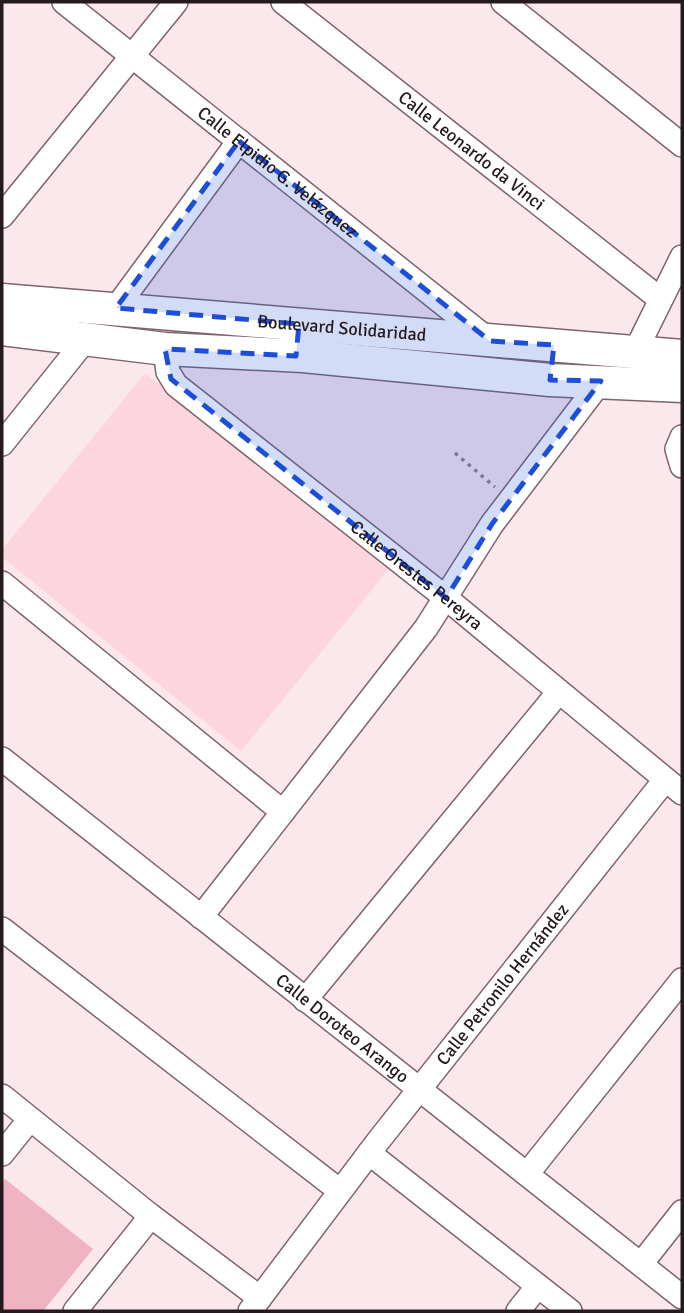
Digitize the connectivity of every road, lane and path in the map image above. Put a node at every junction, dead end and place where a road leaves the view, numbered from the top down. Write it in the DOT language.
graph roads {
  1 [pos="64,2"];
  2 [pos="176,2"];
  3 [pos="283,2"];
  4 [pos="503,2"];
  5 [pos="131,55"];
  6 [pos="239,141"];
  7 [pos="682,145"];
  8 [pos="2,216"];
  9 [pos="682,257"];
  10 [pos="660,299"];
  11 [pos="2,300"];
  12 [pos="116,308"];
  13 [pos="36,317"];
  14 [pos="299,324"];
  15 [pos="2,329"];
  16 [pos="86,339"];
  17 [pos="490,341"];
  18 [pos="554,345"];
  19 [pos="165,349"];
  20 [pos="635,352"];
  21 [pos="296,356"];
  22 [pos="682,356"];
  23 [pos="550,380"];
  24 [pos="601,381"];
  25 [pos="682,386"];
  26 [pos="682,437"];
  27 [pos="2,444"];
  28 [pos="455,453"];
  29 [pos="682,466"];
  30 [pos="510,500"];
  31 [pos="2,583"];
  32 [pos="446,598"];
  33 [pos="558,693"];
  34 [pos="2,759"];
  35 [pos="674,787"];
  36 [pos="283,812"];
  37 [pos="201,917"];
  38 [pos="2,929"];
  39 [pos="682,979"];
  40 [pos="305,1000"];
  41 [pos="420,1090"];
  42 [pos="2,1096"];
  43 [pos="30,1119"];
  44 [pos="369,1153"];
  45 [pos="2,1154"];
  46 [pos="527,1174"];
  47 [pos="340,1191"];
  48 [pos="682,1212"];
  49 [pos="151,1216"];
  50 [pos="641,1264"];
  51 [pos="538,1286"];
  52 [pos="682,1297"];
  53 [pos="255,1305"];
  54 [pos="75,1311"];
  55 [pos="518,1311"];
  56 [pos="570,1311"];
  1 -- 5 [label="street, Calle Elpidio G. Velázquez"];
  2 -- 5 [label="street"];
  3 -- 10 [label="street, Calle Leonardo da Vinci"];
  4 -- 7 [label="street"];
  5 -- 6 [label="street, Calle Elpidio G. Velázquez"];
  5 -- 8 [label="street"];
  6 -- 12 [label="street"];
  6 -- 17 [label="street, Calle Elpidio G. Velázquez"];
  9 -- 10 [label="street"];
  10 -- 20 [label="street"];
  11 -- 13 [label="main road, Boulevard Solidaridad"];
  12 -- 13 [label="main road, Boulevard Solidaridad"];
  12 -- 14 [label="main road, Boulevard Solidaridad"];
  13 -- 15 [label="main road"];
  13 -- 16 [label="main road, Boulevard Solidaridad"];
  14 -- 17 [label="main road, Boulevard Solidaridad"];
  14 -- 21 [label="main road"];
  16 -- 19 [label="main road, Boulevard Solidaridad"];
  16 -- 27 [label="street"];
  17 -- 18 [label="main road, Boulevard Solidaridad"];
  18 -- 20 [label="main road, Boulevard Solidaridad"];
  18 -- 23 [label="main road"];
  19 -- 21 [label="main road, Boulevard Solidaridad"];
  19 -- 32 [label="street, Calle Orestes Pereyra"];
  20 -- 22 [label="main road, Boulevard Solidaridad"];
  21 -- 23 [label="main road, Boulevard Solidaridad"];
  23 -- 24 [label="main road, Boulevard Solidaridad"];
  24 -- 25 [label="main road, Boulevard Solidaridad"];
  24 -- 30 [label="street"];
  26 -- 29 [label="street"];
  28 -- 30 [label="path"];
  30 -- 32 [label="street"];
  31 -- 36 [label="street"];
  32 -- 33 [label="street, Calle Orestes Pereyra"];
  32 -- 36 [label="street"];
  33 -- 35 [label="street, Calle Orestes Pereyra"];
  33 -- 40 [label="street"];
  34 -- 37 [label="street, Calle Doroteo Arango"];
  35 -- 41 [label="street, Calle Petronilo Hernández"];
  36 -- 37 [label="street"];
  37 -- 40 [label="street, Calle Doroteo Arango"];
  38 -- 47 [label="street"];
  39 -- 46 [label="street"];
  40 -- 41 [label="street, Calle Doroteo Arango"];
  41 -- 44 [label="street, Calle Petronilo Hernández"];
  41 -- 46 [label="street, Calle Doroteo Arango"];
  42 -- 43 [label="street"];
  43 -- 45 [label="street"];
  43 -- 49 [label="street"];
  44 -- 47 [label="street, Calle Petronilo Hernández"];
  44 -- 51 [label="street"];
  46 -- 50 [label="street, Calle Doroteo Arango"];
  47 -- 53 [label="street, Calle Petronilo Hernández"];
  48 -- 50 [label="street"];
  49 -- 53 [label="street"];
  49 -- 54 [label="street"];
  50 -- 52 [label="street, Calle Doroteo Arango"];
  51 -- 55 [label="street"];
  51 -- 56 [label="street"];
}
